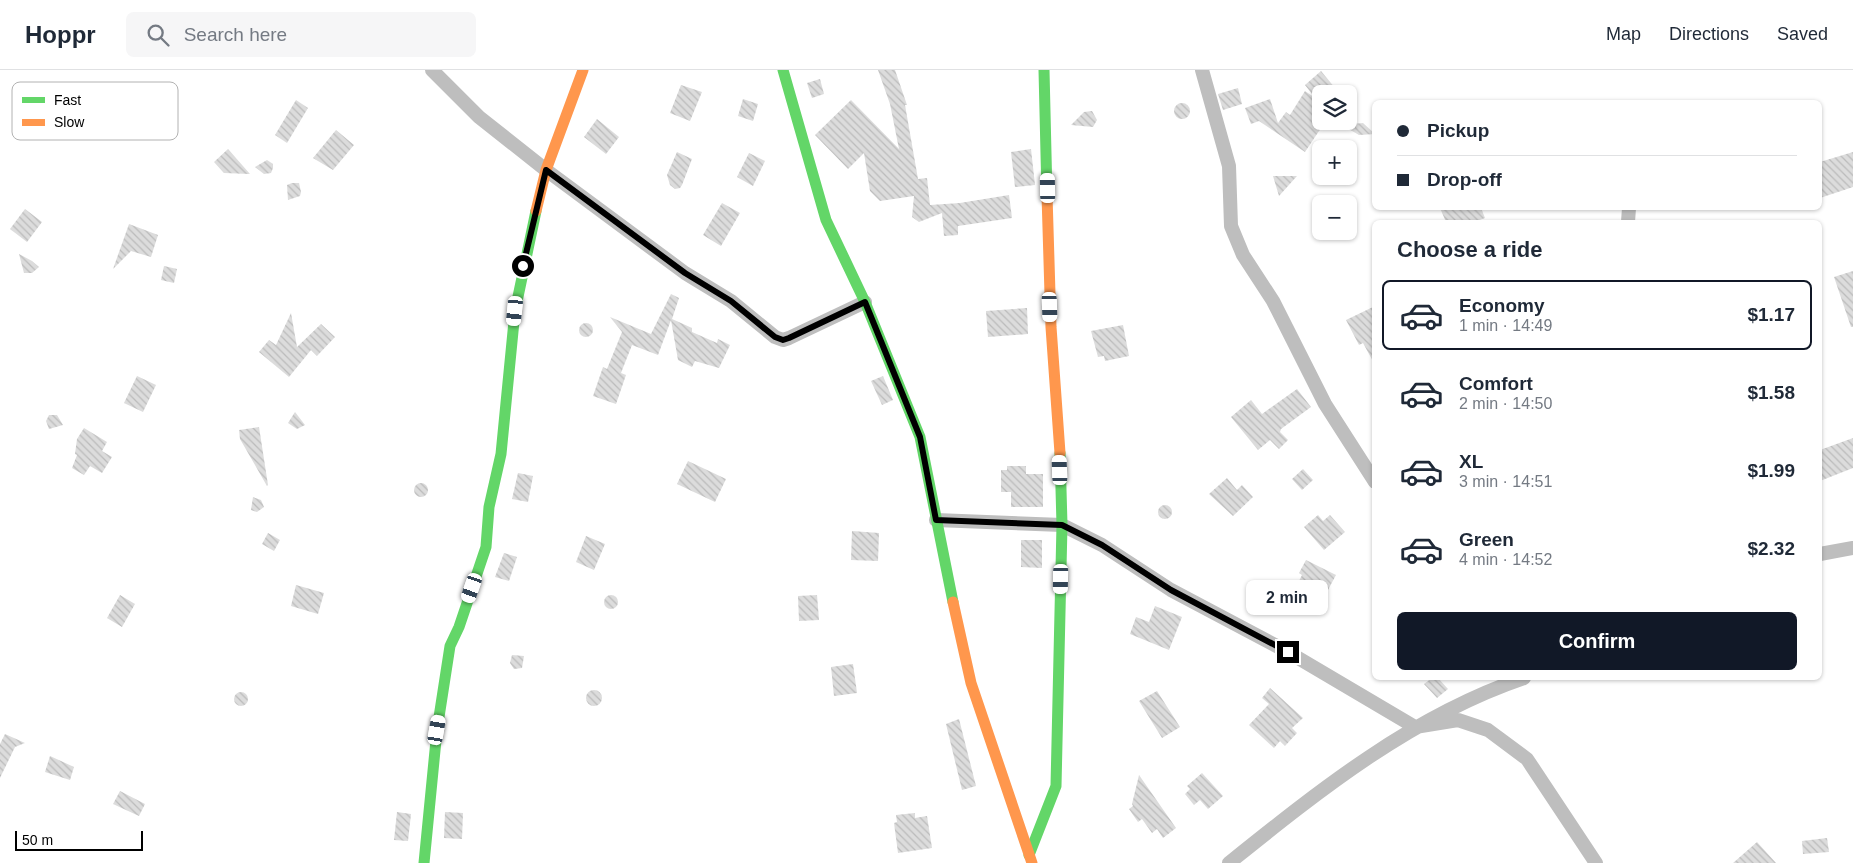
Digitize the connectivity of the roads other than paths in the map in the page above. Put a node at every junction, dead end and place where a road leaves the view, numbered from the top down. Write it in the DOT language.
graph roads {
  1 [pos="432,70"];
  2 [pos="583,70"];
  3 [pos="783,70"];
  4 [pos="1044,70"];
  5 [pos="1202,70"];
  6 [pos="546,170"];
  7 [pos="865,302"];
  8 [pos="1372,475"];
  9 [pos="936,520"];
  10 [pos="1062,525"];
  11 [pos="1853,548"];
  12 [pos="1822,554"];
  13 [pos="1509,680"];
  14 [pos="1494,682"];
  15 [pos="1415,727"];
  16 [pos="1031,859"];
  17 [pos="424,863"];
  18 [pos="1229,863"];
  19 [pos="1596,863"];
  1 -- 6 [label="street"];
  2 -- 6 [label="street"];
  3 -- 7 [label="street"];
  4 -- 10 [label="street"];
  5 -- 8 [label="street"];
  6 -- 7 [label="street"];
  6 -- 17 [label="street"];
  7 -- 9 [label="street"];
  9 -- 10 [label="street"];
  9 -- 16 [label="street"];
  10 -- 15 [label="street"];
  10 -- 16 [label="street"];
  11 -- 12 [label="street"];
  13 -- 14 [label="street"];
  14 -- 15 [label="street"];
  15 -- 18 [label="street"];
  15 -- 19 [label="street"];
}
